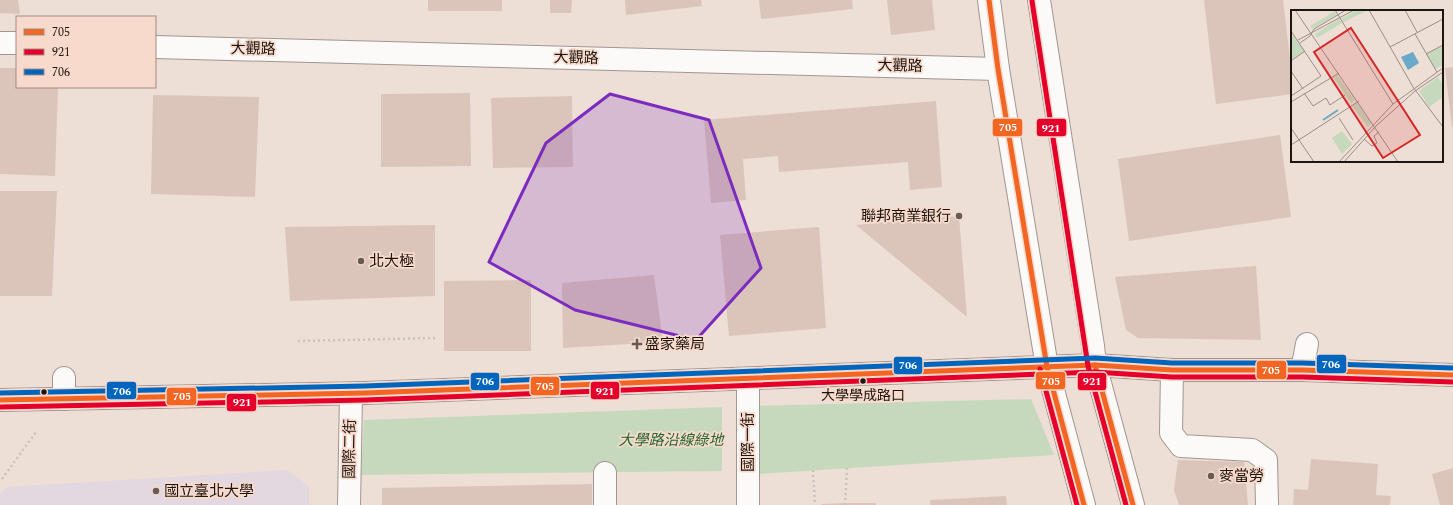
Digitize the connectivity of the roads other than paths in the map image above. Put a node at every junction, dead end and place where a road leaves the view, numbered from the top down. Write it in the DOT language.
graph roads {
  1 [pos="989,0"];
  2 [pos="1039,0"];
  3 [pos="0,42"];
  4 [pos="16,43"];
  5 [pos="156,47"];
  6 [pos="998,69"];
  7 [pos="1307,344"];
  8 [pos="1095,365"];
  9 [pos="1047,367"];
  10 [pos="1172,370"];
  11 [pos="1302,370"];
  12 [pos="1453,375"];
  13 [pos="748,379"];
  14 [pos="351,394"];
  15 [pos="0,400"];
  16 [pos="605,473"];
  17 [pos="349,505"];
  18 [pos="605,505"];
  19 [pos="748,505"];
  20 [pos="1084,505"];
  21 [pos="1133,505"];
  22 [pos="1267,505"];
  1 -- 6 [label="street"];
  2 -- 8 [label="street"];
  3 -- 4 [label="street"];
  5 -- 6 [label="street, 大觀路"];
  6 -- 9 [label="street"];
  7 -- 11 [label="street"];
  8 -- 9 [label="street"];
  8 -- 10 [label="street"];
  8 -- 21 [label="street"];
  9 -- 13 [label="street"];
  9 -- 20 [label="street"];
  10 -- 11 [label="street"];
  10 -- 22 [label="street"];
  11 -- 12 [label="street"];
  13 -- 14 [label="street"];
  13 -- 19 [label="street, 國際一街"];
  14 -- 15 [label="street"];
  14 -- 17 [label="street, 國際二街"];
  16 -- 18 [label="street"];
}
